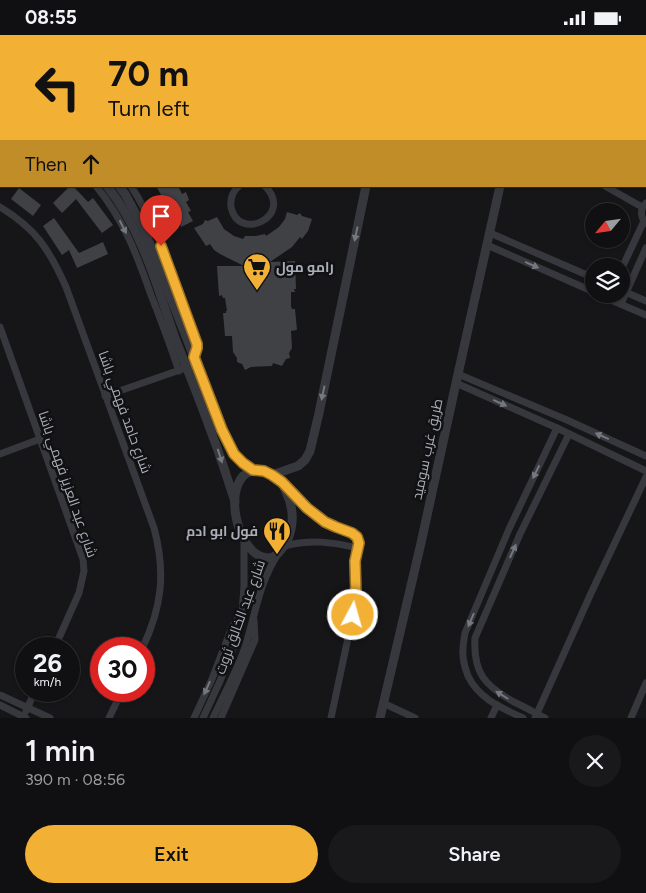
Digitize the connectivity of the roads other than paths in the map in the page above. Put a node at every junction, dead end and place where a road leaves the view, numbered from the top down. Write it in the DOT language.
graph roads {
  1 [pos="97,187"];
  2 [pos="108,187"];
  3 [pos="120,187"];
  4 [pos="133,187"];
  5 [pos="238,187"];
  6 [pos="266,187"];
  7 [pos="366,187"];
  8 [pos="500,187"];
  9 [pos="608,187"];
  10 [pos="644,205"];
  11 [pos="0,207"];
  12 [pos="645,222"];
  13 [pos="490,233"];
  14 [pos="487,245"];
  15 [pos="646,248"];
  16 [pos="140,251"];
  17 [pos="627,258"];
  18 [pos="585,275"];
  19 [pos="630,280"];
  20 [pos="585,288"];
  21 [pos="630,294"];
  22 [pos="646,301"];
  23 [pos="621,304"];
  24 [pos="646,315"];
  25 [pos="182,316"];
  26 [pos="0,327"];
  27 [pos="195,360"];
  28 [pos="183,369"];
  29 [pos="458,374"];
  30 [pos="456,383"];
  31 [pos="105,396"];
  32 [pos="567,421"];
  33 [pos="563,431"];
  34 [pos="40,439"];
  35 [pos="0,454"];
  36 [pos="646,456"];
  37 [pos="253,470"];
  38 [pos="646,471"];
  39 [pos="272,475"];
  40 [pos="646,477"];
  41 [pos="282,482"];
  42 [pos="235,501"];
  43 [pos="509,529"];
  44 [pos="520,534"];
  45 [pos="244,540"];
  46 [pos="358,548"];
  47 [pos="282,549"];
  48 [pos="242,612"];
  49 [pos="254,615"];
  50 [pos="59,637"];
  51 [pos="147,637"];
  52 [pos="646,683"];
  53 [pos="0,695"];
  54 [pos="30,702"];
  55 [pos="117,702"];
  56 [pos="383,703"];
  57 [pos="0,705"];
  58 [pos="497,705"];
  59 [pos="27,708"];
  60 [pos="536,716"];
  61 [pos="25,718"];
  62 [pos="50,718"];
  63 [pos="109,718"];
  64 [pos="194,718"];
  65 [pos="203,718"];
  66 [pos="213,718"];
  67 [pos="221,718"];
  68 [pos="331,718"];
  69 [pos="380,718"];
  70 [pos="415,718"];
  71 [pos="491,718"];
  72 [pos="523,718"];
  73 [pos="545,718"];
  74 [pos="631,718"];
  1 -- 16 [label="street, one-way"];
  2 -- 16 [label="street"];
  3 -- 25 [label="street"];
  4 -- 25 [label="street"];
  5 -- 6 [label="street"];
  7 -- 39 [label="street, one-way"];
  8 -- 13 [label="street, طريق غرب سوميد"];
  9 -- 10 [label="street"];
  10 -- 12 [label="street"];
  11 -- 31 [label="street, شارع حامد فهمي باشا"];
  12 -- 17 [label="street"];
  13 -- 14 [label="street, طريق غرب سوميد"];
  13 -- 18 [label="street"];
  14 -- 20 [label="street, one-way"];
  14 -- 29 [label="street, طريق غرب سوميد"];
  15 -- 19 [label="street"];
  16 -- 28 [label="street"];
  21 -- 22 [label="street"];
  23 -- 24 [label="street"];
  25 -- 27 [label="street"];
  26 -- 34 [label="street, شارع عبد العزيز فهمي باشا"];
  27 -- 28 [label="street"];
  27 -- 37 [label="street"];
  28 -- 31 [label="street"];
  28 -- 42 [label="street, one-way"];
  29 -- 30 [label="street, طريق غرب سوميد"];
  29 -- 32 [label="street"];
  30 -- 33 [label="street, one-way"];
  30 -- 56 [label="street, طريق غرب سوميد"];
  31 -- 51 [label="street, شارع حامد فهمي باشا"];
  32 -- 33 [label="street"];
  36 -- 32 [label="street, one-way"];
  33 -- 38 [label="street"];
  33 -- 43 [label="street, one-way"];
  33 -- 44 [label="street"];
  34 -- 35 [label="street"];
  34 -- 50 [label="street, شارع عبد العزيز فهمي باشا"];
  37 -- 39 [label="street"];
  37 -- 42 [label="street"];
  39 -- 41 [label="street"];
  40 -- 60 [label="street"];
  41 -- 46 [label="street"];
  41 -- 47 [label="street"];
  42 -- 45 [label="street"];
  43 -- 44 [label="street"];
  43 -- 58 [label="street, one-way"];
  60 -- 44 [label="street, one-way"];
  45 -- 47 [label="street"];
  45 -- 48 [label="street, شارع عبد الخالق ثروت"];
  46 -- 47 [label="street"];
  46 -- 68 [label="street"];
  47 -- 49 [label="street, شارع عبد الخالق ثروت"];
  48 -- 64 [label="street, one-way"];
  48 -- 65 [label="street, شارع عبد الخالق ثروت"];
  49 -- 66 [label="street, شارع عبد الخالق ثروت"];
  49 -- 67 [label="street"];
  52 -- 74 [label="street"];
  53 -- 59 [label="street"];
  54 -- 59 [label="street"];
  55 -- 63 [label="street"];
  56 -- 69 [label="street, طريق غرب سوميد"];
  56 -- 70 [label="street"];
  57 -- 61 [label="street"];
  58 -- 71 [label="street"];
  58 -- 72 [label="street"];
  59 -- 61 [label="street"];
  59 -- 62 [label="street"];
  60 -- 73 [label="street"];
}
